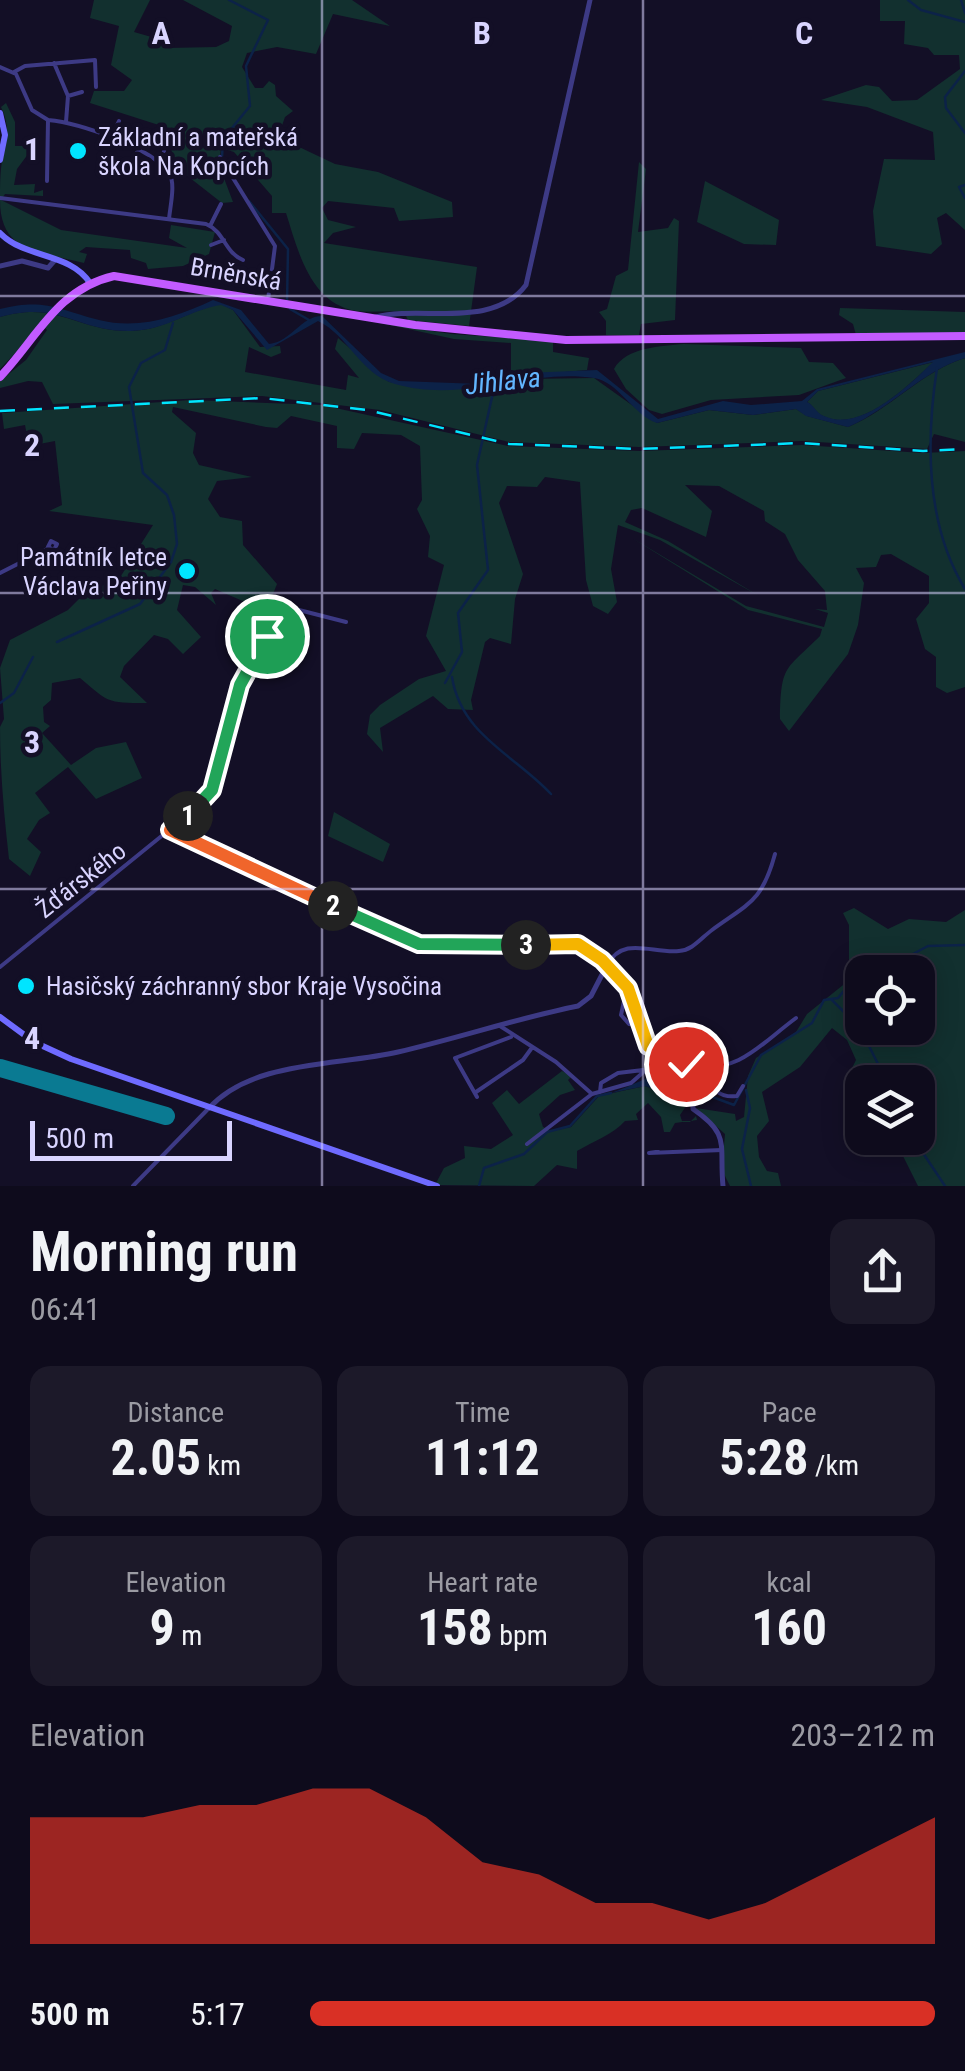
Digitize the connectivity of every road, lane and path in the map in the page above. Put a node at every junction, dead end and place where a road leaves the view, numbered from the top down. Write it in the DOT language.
graph roads {
  1 [pos="590,0"];
  2 [pos="54,63"];
  3 [pos="0,67"];
  4 [pos="14,72"];
  5 [pos="96,87"];
  6 [pos="82,92"];
  7 [pos="68,96"];
  8 [pos="1,116"];
  9 [pos="48,120"];
  10 [pos="66,122"];
  11 [pos="118,122"];
  12 [pos="149,132"];
  13 [pos="112,136"];
  14 [pos="166,140"];
  15 [pos="137,152"];
  16 [pos="220,156"];
  17 [pos="0,160"];
  18 [pos="161,167"];
  19 [pos="47,181"];
  20 [pos="3,198"];
  21 [pos="221,204"];
  22 [pos="168,220"];
  23 [pos="210,226"];
  24 [pos="0,234"];
  25 [pos="224,240"];
  26 [pos="211,245"];
  27 [pos="241,258"];
  28 [pos="55,260"];
  29 [pos="0,266"];
  30 [pos="89,282"];
  31 [pos="268,300"];
  32 [pos="373,318"];
  33 [pos="965,336"];
  34 [pos="0,377"];
  35 [pos="49,548"];
  36 [pos="0,574"];
  37 [pos="346,622"];
  38 [pos="170,830"];
  39 [pos="775,854"];
  40 [pos="604,963"];
  41 [pos="0,967"];
  42 [pos="631,996"];
  43 [pos="0,1016"];
  44 [pos="796,1018"];
  45 [pos="498,1024"];
  46 [pos="638,1025"];
  47 [pos="511,1036"];
  48 [pos="531,1050"];
  49 [pos="663,1055"];
  50 [pos="696,1069"];
  51 [pos="643,1070"];
  52 [pos="743,1086"];
  53 [pos="600,1092"];
  54 [pos="592,1094"];
  55 [pos="208,1108"];
  56 [pos="528,1144"];
  57 [pos="722,1150"];
  58 [pos="658,1152"];
  59 [pos="133,1186"];
  60 [pos="437,1186"];
  61 [pos="723,1186"];
  1 -- 32 [label="street"];
  2 -- 4 [label="street"];
  2 -- 5 [label="street"];
  2 -- 7 [label="street"];
  3 -- 4 [label="street"];
  4 -- 9 [label="street"];
  6 -- 7 [label="street"];
  7 -- 10 [label="street"];
  8 -- 17 [label="main road"];
  9 -- 10 [label="street"];
  9 -- 19 [label="street"];
  10 -- 13 [label="street"];
  11 -- 13 [label="street"];
  12 -- 15 [label="street"];
  13 -- 15 [label="street"];
  14 -- 18 [label="street"];
  15 -- 18 [label="street"];
  16 -- 31 [label="street"];
  18 -- 22 [label="street"];
  20 -- 22 [label="street"];
  21 -- 23 [label="street"];
  22 -- 23 [label="street"];
  23 -- 25 [label="street"];
  24 -- 28 [label="main road"];
  25 -- 26 [label="street"];
  25 -- 27 [label="street"];
  28 -- 29 [label="street"];
  28 -- 30 [label="main road"];
  30 -- 31 [label="main road, Brněnská"];
  30 -- 34 [label="main road"];
  31 -- 32 [label="main road, Brněnská"];
  32 -- 33 [label="main road, Brněnská"];
  35 -- 36 [label="street"];
  37 -- 38 [label="street, Žďárského"];
  38 -- 40 [label="street"];
  38 -- 41 [label="street, Žďárského"];
  39 -- 40 [label="street"];
  40 -- 42 [label="street"];
  40 -- 45 [label="street"];
  42 -- 46 [label="street"];
  42 -- 46 [label="street"];
  43 -- 55 [label="main road"];
  44 -- 50 [label="street"];
  45 -- 47 [label="street"];
  45 -- 55 [label="street"];
  46 -- 49 [label="street"];
  47 -- 48 [label="street"];
  47 -- 48 [label="street"];
  48 -- 54 [label="street"];
  49 -- 50 [label="street"];
  49 -- 51 [label="street"];
  50 -- 52 [label="street"];
  50 -- 57 [label="street"];
  51 -- 53 [label="street"];
  51 -- 53 [label="street"];
  53 -- 54 [label="street"];
  54 -- 56 [label="street"];
  55 -- 59 [label="street"];
  55 -- 60 [label="main road"];
  57 -- 58 [label="street"];
  57 -- 61 [label="street"];
}
